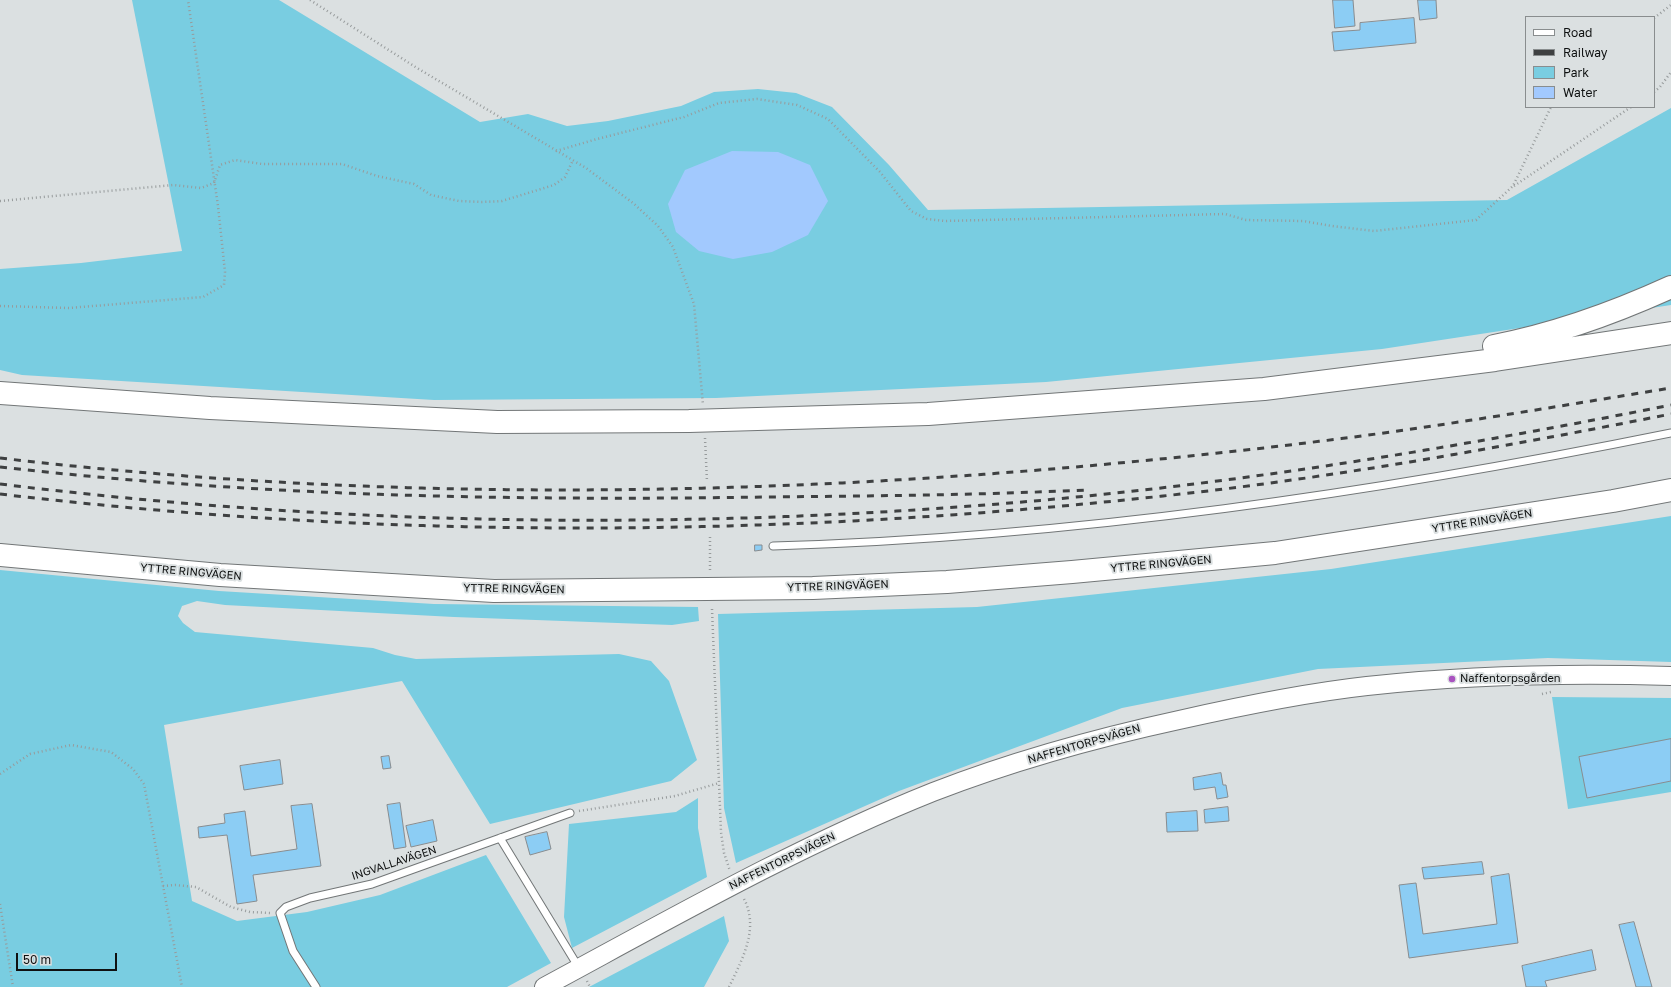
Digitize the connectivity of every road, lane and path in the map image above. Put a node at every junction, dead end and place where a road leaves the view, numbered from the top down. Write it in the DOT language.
graph roads {
  1 [pos="188,0"];
  2 [pos="310,0"];
  3 [pos="1671,5"];
  4 [pos="1655,17"];
  5 [pos="1671,72"];
  6 [pos="1655,91"];
  7 [pos="1551,108"];
  8 [pos="1630,108"];
  9 [pos="556,151"];
  10 [pos="573,160"];
  11 [pos="214,183"];
  12 [pos="1513,186"];
  13 [pos="0,200"];
  14 [pos="1671,287"];
  15 [pos="0,306"];
  16 [pos="1671,333"];
  17 [pos="1264,389"];
  18 [pos="0,393"];
  19 [pos="704,408"];
  20 [pos="704,433"];
  21 [pos="1671,433"];
  22 [pos="707,482"];
  23 [pos="1671,490"];
  24 [pos="1671,505"];
  25 [pos="1569,508"];
  26 [pos="710,537"];
  27 [pos="773,546"];
  28 [pos="0,555"];
  29 [pos="710,573"];
  30 [pos="712,609"];
  31 [pos="1671,676"];
  32 [pos="0,774"];
  33 [pos="719,783"];
  34 [pos="570,813"];
  35 [pos="500,838"];
  36 [pos="735,884"];
  37 [pos="163,886"];
  38 [pos="0,904"];
  39 [pos="280,913"];
  40 [pos="579,968"];
  41 [pos="13,987"];
  42 [pos="182,987"];
  43 [pos="316,987"];
  44 [pos="544,987"];
  45 [pos="729,987"];
  1 -- 11 [label="path"];
  2 -- 9 [label="path"];
  3 -- 4 [label="path"];
  5 -- 6 [label="path"];
  7 -- 12 [label="path"];
  8 -- 12 [label="path"];
  9 -- 10 [label="path"];
  9 -- 12 [label="path"];
  10 -- 11 [label="path"];
  10 -- 19 [label="path"];
  11 -- 13 [label="path"];
  11 -- 15 [label="path"];
  14 -- 17 [label="highway"];
  16 -- 17 [label="highway"];
  17 -- 18 [label="highway"];
  20 -- 22 [label="path"];
  21 -- 27 [label="lane"];
  23 -- 25 [label="highway, YTTRE RINGVÄGEN"];
  24 -- 25 [label="highway"];
  25 -- 28 [label="highway, YTTRE RINGVÄGEN"];
  26 -- 29 [label="path"];
  30 -- 33 [label="path"];
  31 -- 36 [label="street, NAFFENTORPSVÄGEN"];
  32 -- 37 [label="path"];
  33 -- 34 [label="path"];
  33 -- 36 [label="path"];
  34 -- 35 [label="lane, INGVALLAVÄGEN"];
  35 -- 39 [label="lane, INGVALLAVÄGEN"];
  35 -- 40 [label="lane"];
  36 -- 40 [label="street, NAFFENTORPSVÄGEN"];
  36 -- 45 [label="path"];
  37 -- 39 [label="path"];
  37 -- 42 [label="path"];
  38 -- 41 [label="path"];
  39 -- 43 [label="lane"];
  40 -- 44 [label="street, NAFFENTORPSVÄGEN"];
}
